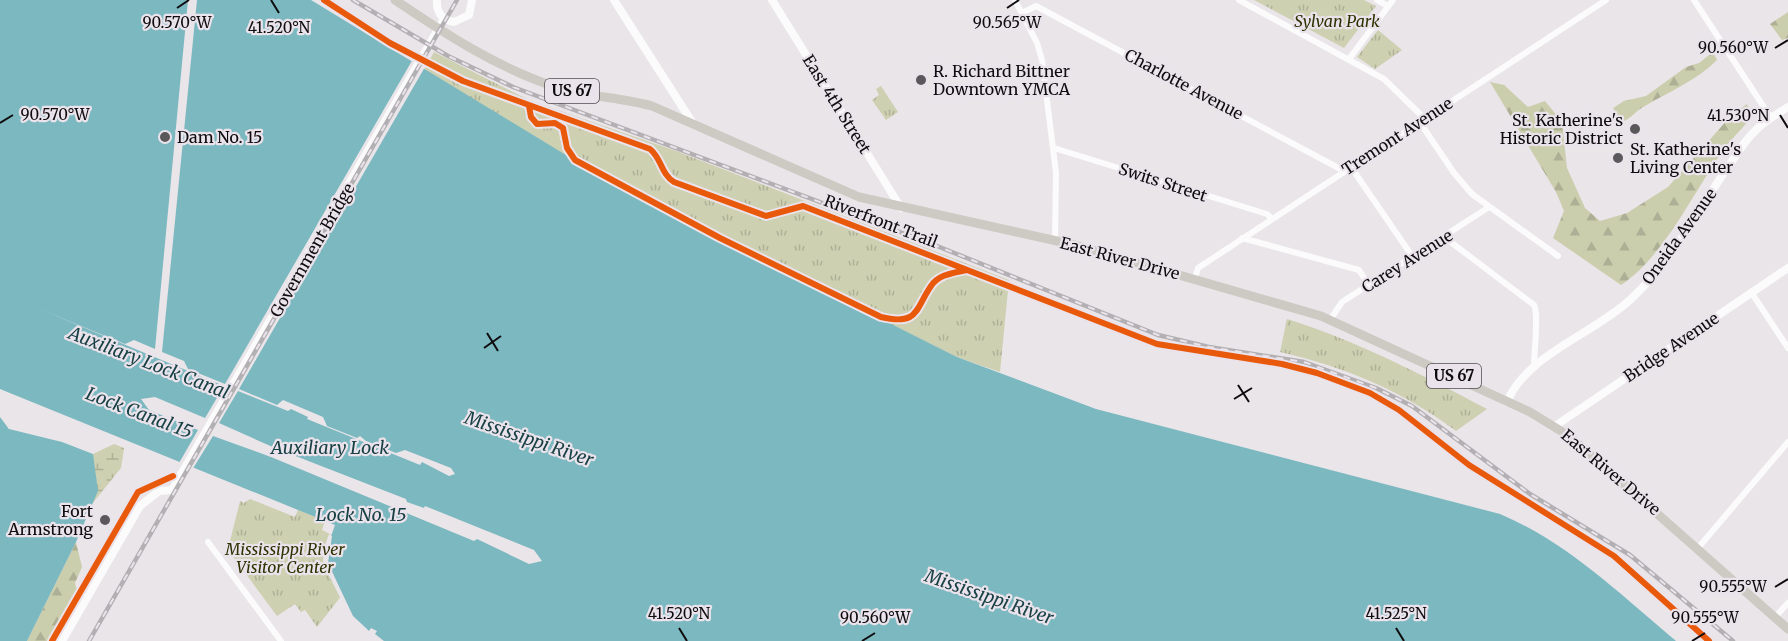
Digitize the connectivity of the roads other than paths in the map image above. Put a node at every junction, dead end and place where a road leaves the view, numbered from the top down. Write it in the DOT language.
graph roads {
  1 [pos="395,0"];
  2 [pos="437,0"];
  3 [pos="614,0"];
  4 [pos="772,0"];
  5 [pos="1015,0"];
  6 [pos="1239,0"];
  7 [pos="1377,0"];
  8 [pos="1393,0"];
  9 [pos="1606,0"];
  10 [pos="1694,0"];
  11 [pos="475,2"];
  12 [pos="1388,6"];
  13 [pos="1022,13"];
  14 [pos="444,19"];
  15 [pos="1349,59"];
  16 [pos="1788,108"];
  17 [pos="1771,118"];
  18 [pos="1422,120"];
  19 [pos="692,122"];
  20 [pos="1054,148"];
  21 [pos="1351,167"];
  22 [pos="1344,171"];
  23 [pos="1489,207"];
  24 [pos="901,208"];
  25 [pos="1272,219"];
  26 [pos="1448,236"];
  27 [pos="1242,238"];
  28 [pos="1055,241"];
  29 [pos="1412,256"];
  30 [pos="1558,256"];
  31 [pos="1788,268"];
  32 [pos="1195,278"];
  33 [pos="1368,284"];
  34 [pos="1751,292"];
  35 [pos="1330,320"];
  36 [pos="1788,348"];
  37 [pos="1534,365"];
  38 [pos="1507,402"];
  39 [pos="1555,426"];
  40 [pos="1788,442"];
  41 [pos="208,542"];
  42 [pos="1698,548"];
  43 [pos="1788,603"];
  44 [pos="1775,617"];
  45 [pos="1788,629"];
  46 [pos="62,641"];
  47 [pos="281,641"];
  1 -- 19 [label="main road, East River Drive / US 67"];
  2 -- 14 [label="street"];
  3 -- 19 [label="street"];
  4 -- 24 [label="street, East 4th Street"];
  5 -- 13 [label="street"];
  6 -- 15 [label="street"];
  7 -- 12 [label="street"];
  8 -- 12 [label="street"];
  9 -- 18 [label="street, Tremont Avenue"];
  10 -- 17 [label="street"];
  11 -- 14 [label="street"];
  12 -- 15 [label="street"];
  13 -- 20 [label="street"];
  13 -- 22 [label="street, Charlotte Avenue"];
  14 -- 46 [label="street, Government Bridge"];
  15 -- 18 [label="street"];
  16 -- 17 [label="street, Oneida Avenue"];
  17 -- 37 [label="street, Oneida Avenue"];
  18 -- 21 [label="street, Tremont Avenue"];
  18 -- 23 [label="street"];
  19 -- 24 [label="main road, East River Drive / US 67"];
  20 -- 25 [label="street, Swits Street"];
  20 -- 28 [label="street"];
  21 -- 22 [label="street, Tremont Avenue"];
  21 -- 29 [label="street"];
  22 -- 25 [label="street, Tremont Avenue"];
  23 -- 26 [label="street, Carey Avenue"];
  23 -- 30 [label="street"];
  24 -- 28 [label="main road, East River Drive / US 67"];
  25 -- 27 [label="street, Tremont Avenue"];
  26 -- 29 [label="street, Carey Avenue"];
  26 -- 37 [label="street"];
  27 -- 32 [label="street, Tremont Avenue"];
  27 -- 33 [label="street"];
  28 -- 32 [label="main road, East River Drive / US 67"];
  29 -- 33 [label="street, Carey Avenue"];
  31 -- 34 [label="street, Bridge Avenue"];
  32 -- 35 [label="main road, East River Drive / US 67"];
  33 -- 35 [label="street, Carey Avenue"];
  34 -- 36 [label="street"];
  34 -- 39 [label="street, Bridge Avenue"];
  35 -- 38 [label="main road, East River Drive / US 67"];
  37 -- 38 [label="street, Oneida Avenue"];
  38 -- 39 [label="main road, East River Drive / US 67"];
  39 -- 42 [label="main road, East River Drive / US 67"];
  40 -- 42 [label="street"];
  41 -- 47 [label="street"];
  42 -- 44 [label="main road, East River Drive / US 67"];
  43 -- 44 [label="street"];
  44 -- 45 [label="main road, East River Drive / US 67"];
}
